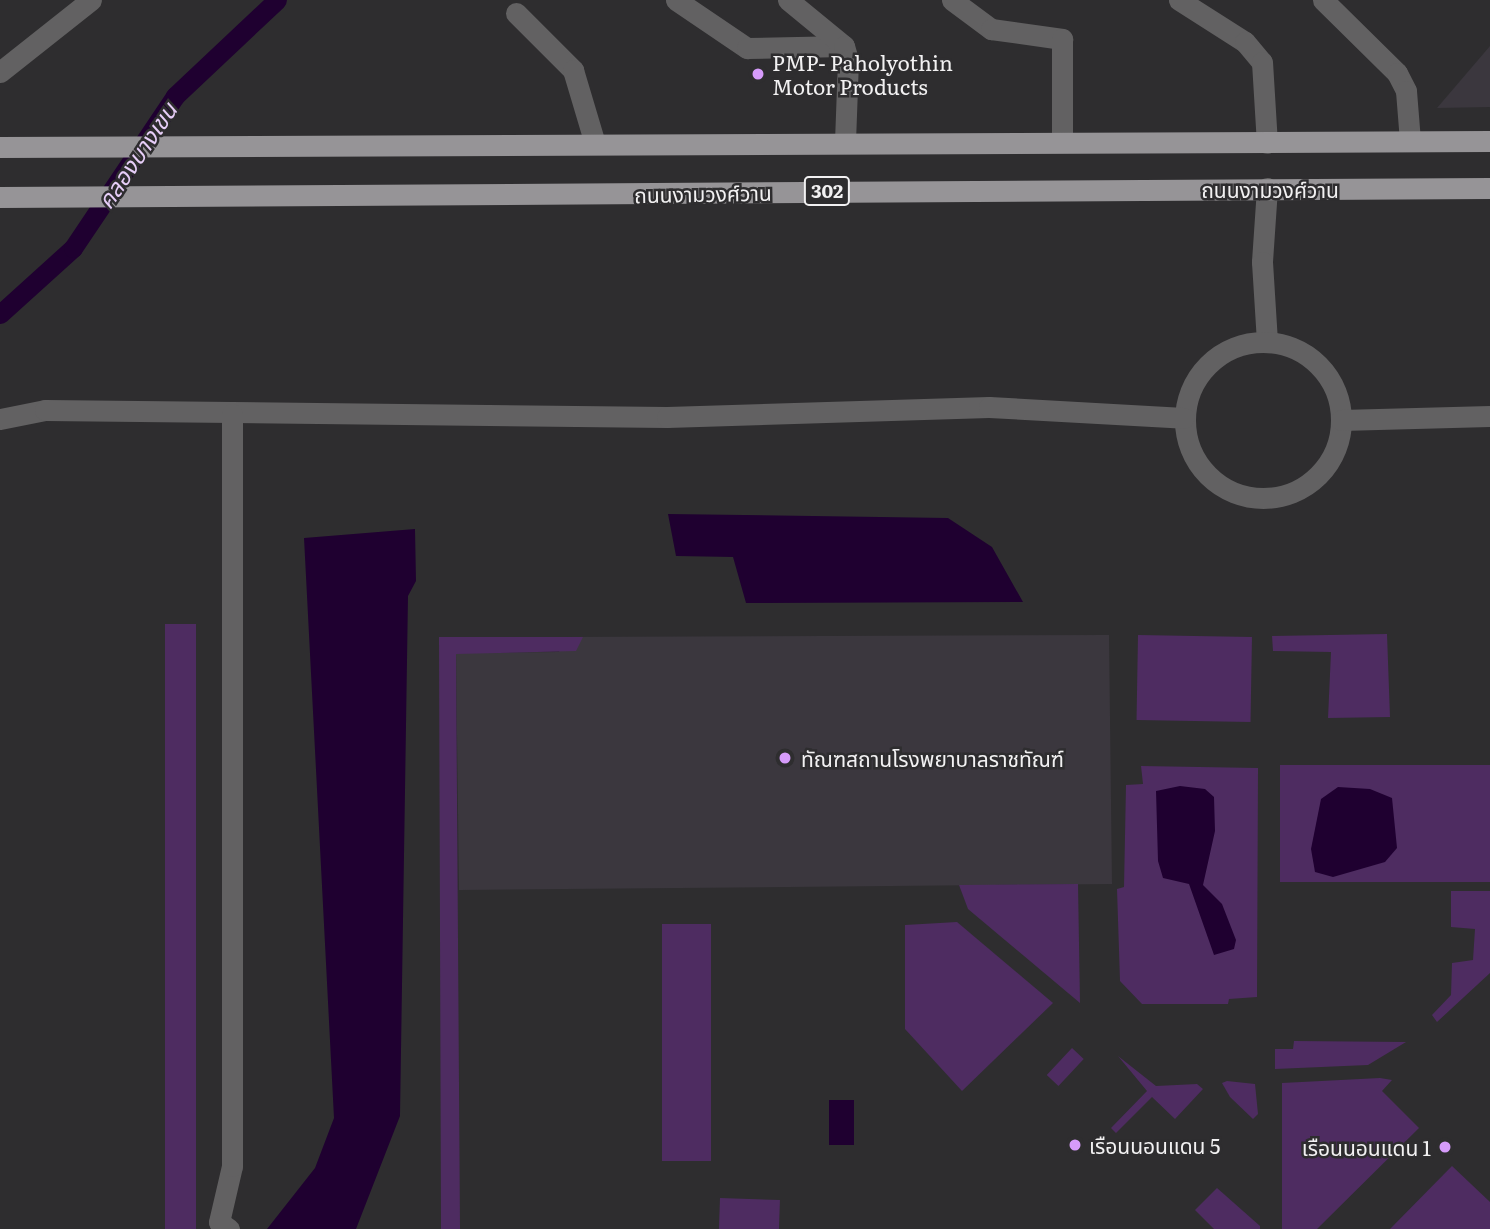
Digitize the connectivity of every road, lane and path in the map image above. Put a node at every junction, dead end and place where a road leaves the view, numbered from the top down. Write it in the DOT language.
graph roads {
  1 [pos="91,0"];
  2 [pos="676,0"];
  3 [pos="788,0"];
  4 [pos="951,0"];
  5 [pos="1179,0"];
  6 [pos="1323,0"];
  7 [pos="516,13"];
  8 [pos="844,46"];
  9 [pos="0,72"];
  10 [pos="1062,141"];
  11 [pos="1410,141"];
  12 [pos="1490,141"];
  13 [pos="845,142"];
  14 [pos="1267,143"];
  15 [pos="595,144"];
  16 [pos="0,147"];
  17 [pos="1267,188"];
  18 [pos="1490,188"];
  19 [pos="0,197"];
  20 [pos="1267,342"];
  21 [pos="232,414"];
  22 [pos="1490,416"];
  23 [pos="1184,418"];
  24 [pos="0,419"];
  25 [pos="1341,420"];
  26 [pos="222,1227"];
  1 -- 9 [label="street"];
  2 -- 8 [label="street"];
  3 -- 8 [label="street"];
  4 -- 10 [label="street"];
  5 -- 14 [label="street"];
  6 -- 11 [label="street"];
  7 -- 15 [label="street"];
  8 -- 13 [label="street"];
  10 -- 13 [label="main road"];
  10 -- 14 [label="main road"];
  11 -- 12 [label="main road"];
  11 -- 14 [label="main road"];
  13 -- 15 [label="main road"];
  15 -- 16 [label="main road"];
  17 -- 18 [label="main road, ถนนงามวงศ์วาน / 302"];
  17 -- 19 [label="main road, ถนนงามวงศ์วาน / 302"];
  17 -- 20 [label="street"];
  20 -- 23 [label="street"];
  20 -- 25 [label="street"];
  21 -- 23 [label="street"];
  21 -- 24 [label="street"];
  21 -- 26 [label="street"];
  22 -- 25 [label="street"];
  23 -- 25 [label="street"];
}
